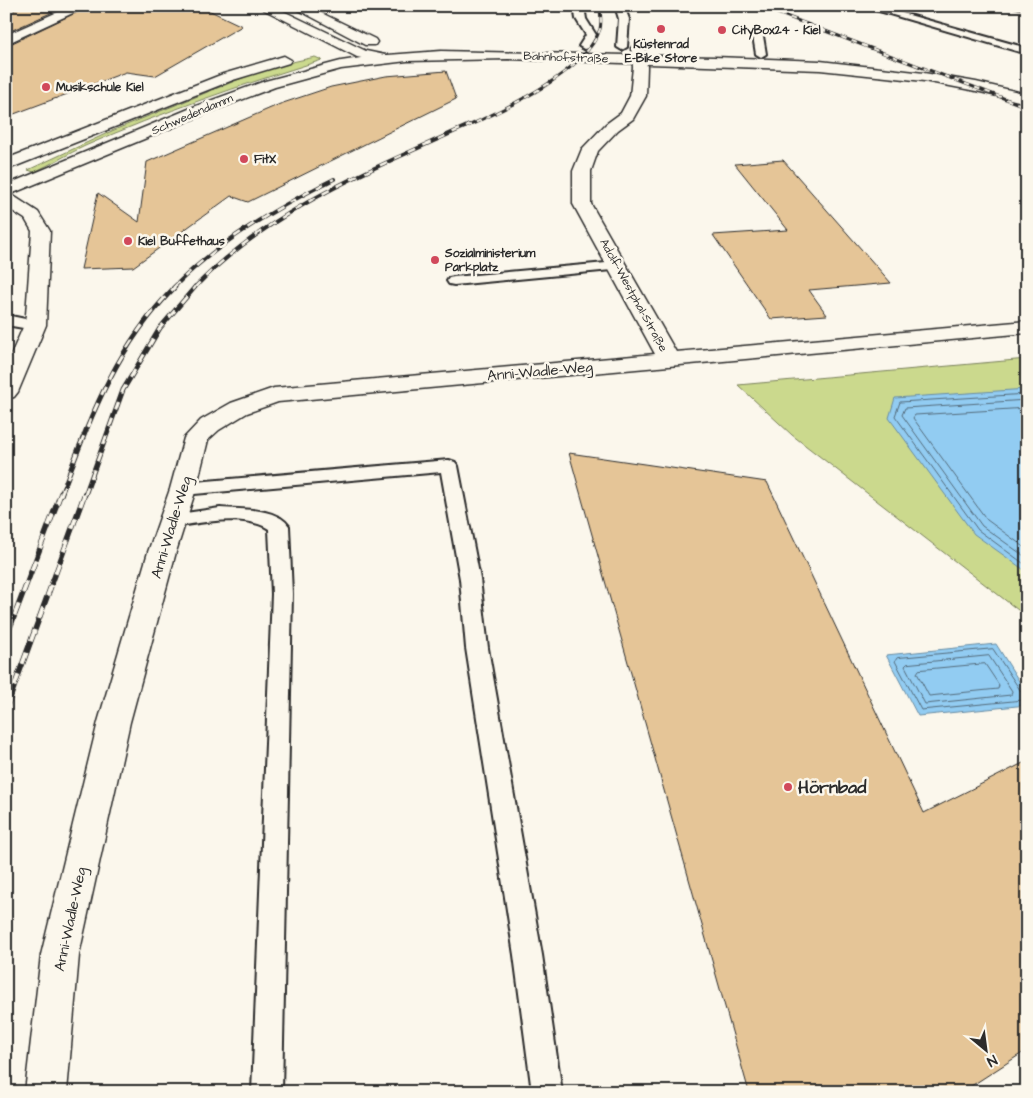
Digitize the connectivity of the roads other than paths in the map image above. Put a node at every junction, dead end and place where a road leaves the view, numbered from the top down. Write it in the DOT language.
graph roads {
  1 [pos="82,6"];
  2 [pos="263,6"];
  3 [pos="297,6"];
  4 [pos="579,6"];
  5 [pos="619,6"];
  6 [pos="866,6"];
  7 [pos="758,36"];
  8 [pos="9,37"];
  9 [pos="470,41"];
  10 [pos="376,42"];
  11 [pos="342,46"];
  12 [pos="584,46"];
  13 [pos="622,47"];
  14 [pos="324,50"];
  15 [pos="1027,51"];
  16 [pos="362,54"];
  17 [pos="639,54"];
  18 [pos="761,54"];
  19 [pos="299,56"];
  20 [pos="384,59"];
  21 [pos="340,65"];
  22 [pos="1027,91"];
  23 [pos="1027,99"];
  24 [pos="6,165"];
  25 [pos="6,191"];
  26 [pos="6,200"];
  27 [pos="617,266"];
  28 [pos="454,281"];
  29 [pos="6,320"];
  30 [pos="35,324"];
  31 [pos="1027,327"];
  32 [pos="669,359"];
  33 [pos="6,392"];
  34 [pos="183,489"];
  35 [pos="172,521"];
  36 [pos="46,1092"];
  37 [pos="267,1092"];
  38 [pos="547,1092"];
  1 -- 8 [label="main road"];
  2 -- 11 [label="main road, Bahnhofstraße"];
  3 -- 10 [label="main road"];
  4 -- 12 [label="lane"];
  5 -- 13 [label="lane"];
  6 -- 15 [label="lane"];
  7 -- 18 [label="lane"];
  9 -- 12 [label="main road, Bahnhofstraße"];
  10 -- 11 [label="main road"];
  10 -- 16 [label="main road"];
  11 -- 14 [label="main road"];
  11 -- 16 [label="main road, Bahnhofstraße"];
  12 -- 13 [label="main road, Bahnhofstraße"];
  13 -- 17 [label="main road, Bahnhofstraße"];
  16 -- 20 [label="main road, Bahnhofstraße"];
  16 -- 21 [label="main road"];
  17 -- 18 [label="main road, Bahnhofstraße"];
  17 -- 20 [label="main road, Bahnhofstraße"];
  17 -- 23 [label="main road, Bahnhofstraße"];
  17 -- 27 [label="main road, Adolf-Westphal-Straße"];
  18 -- 22 [label="main road, Bahnhofstraße"];
  19 -- 24 [label="main road, Schwedendamm"];
  20 -- 21 [label="main road, Schwedendamm"];
  21 -- 25 [label="main road, Schwedendamm"];
  26 -- 30 [label="main road"];
  27 -- 28 [label="lane"];
  27 -- 32 [label="main road, Adolf-Westphal-Straße"];
  29 -- 30 [label="lane"];
  30 -- 33 [label="main road"];
  31 -- 32 [label="main road, Adolf-Westphal-Straße"];
  32 -- 34 [label="main road, Anni-Wadle-Weg"];
  34 -- 35 [label="main road, Anni-Wadle-Weg"];
  34 -- 38 [label="lane"];
  35 -- 36 [label="main road, Anni-Wadle-Weg"];
  35 -- 37 [label="lane"];
}
